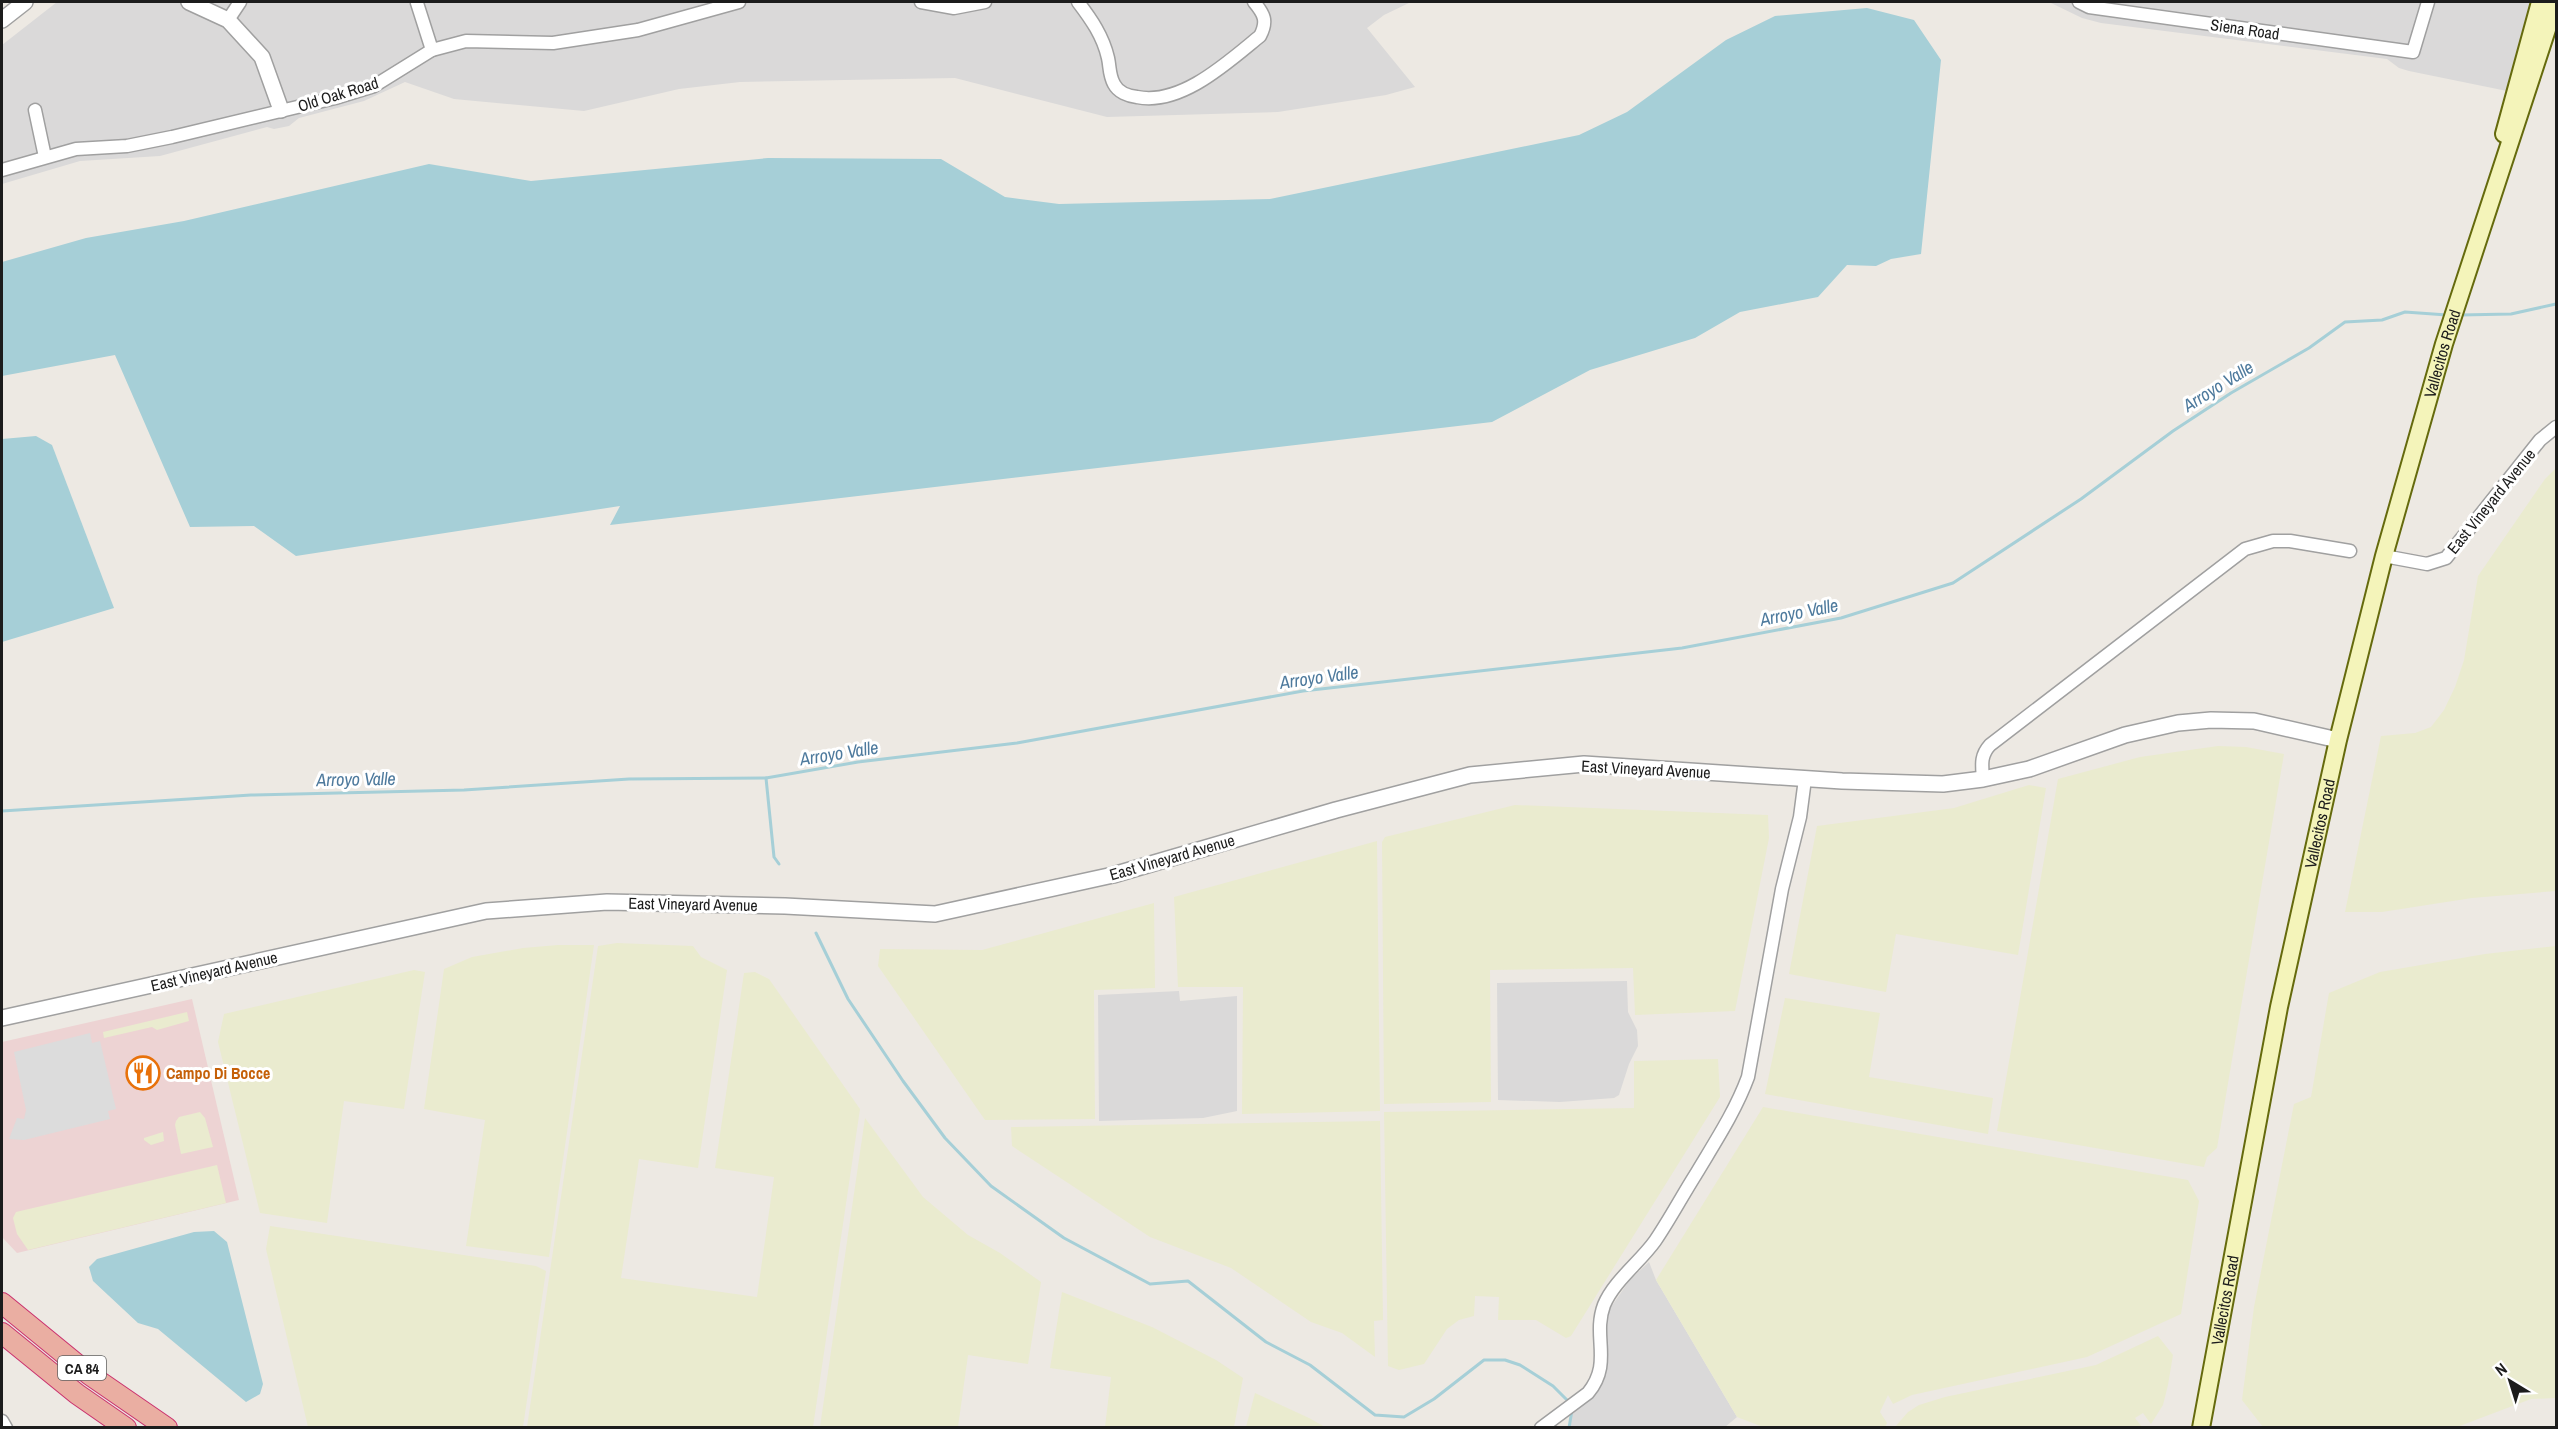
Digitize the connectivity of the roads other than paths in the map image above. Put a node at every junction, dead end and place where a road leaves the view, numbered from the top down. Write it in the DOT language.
graph roads {
  1 [pos="25,2"];
  2 [pos="189,2"];
  3 [pos="240,2"];
  4 [pos="739,2"];
  5 [pos="921,2"];
  6 [pos="984,2"];
  7 [pos="1078,2"];
  8 [pos="1254,2"];
  9 [pos="2079,2"];
  10 [pos="2428,2"];
  11 [pos="2540,2"];
  12 [pos="2556,2"];
  13 [pos="417,3"];
  14 [pos="2134,7"];
  15 [pos="2,20"];
  16 [pos="228,20"];
  17 [pos="432,50"];
  18 [pos="35,110"];
  19 [pos="281,110"];
  20 [pos="45,157"];
  21 [pos="2,170"];
  22 [pos="2480,230"];
  23 [pos="2556,427"];
  24 [pos="2350,550"];
  25 [pos="2384,556"];
  26 [pos="2338,740"];
  27 [pos="1805,779"];
  28 [pos="1983,779"];
  29 [pos="2,1018"];
  30 [pos="2,1303"];
  31 [pos="2,1333"];
  32 [pos="2,1421"];
  33 [pos="6,1428"];
  34 [pos="126,1428"];
  35 [pos="167,1428"];
  36 [pos="1541,1428"];
  37 [pos="2201,1428"];
  1 -- 15 [label="street"];
  2 -- 16 [label="street"];
  3 -- 16 [label="street"];
  4 -- 17 [label="street, Old Oak Road"];
  5 -- 6 [label="street"];
  7 -- 8 [label="street"];
  9 -- 14 [label="street, Siena Road"];
  10 -- 14 [label="street, Siena Road"];
  11 -- 22 [label="main road, Vallecitos Road"];
  12 -- 22 [label="main road, Vallecitos Road"];
  13 -- 17 [label="street"];
  16 -- 19 [label="street"];
  17 -- 19 [label="street, Old Oak Road"];
  18 -- 20 [label="street"];
  19 -- 20 [label="street, Old Oak Road"];
  20 -- 21 [label="street, Old Oak Road"];
  22 -- 25 [label="main road, Vallecitos Road"];
  23 -- 25 [label="street, East Vineyard Avenue"];
  24 -- 28 [label="street"];
  25 -- 26 [label="main road, Vallecitos Road"];
  26 -- 28 [label="street, East Vineyard Avenue"];
  26 -- 37 [label="main road, Vallecitos Road"];
  27 -- 28 [label="street, East Vineyard Avenue"];
  27 -- 29 [label="street, East Vineyard Avenue"];
  27 -- 36 [label="street"];
  30 -- 35 [label="highway, CA 84"];
  31 -- 34 [label="highway, CA 84"];
  32 -- 33 [label="street"];
}
